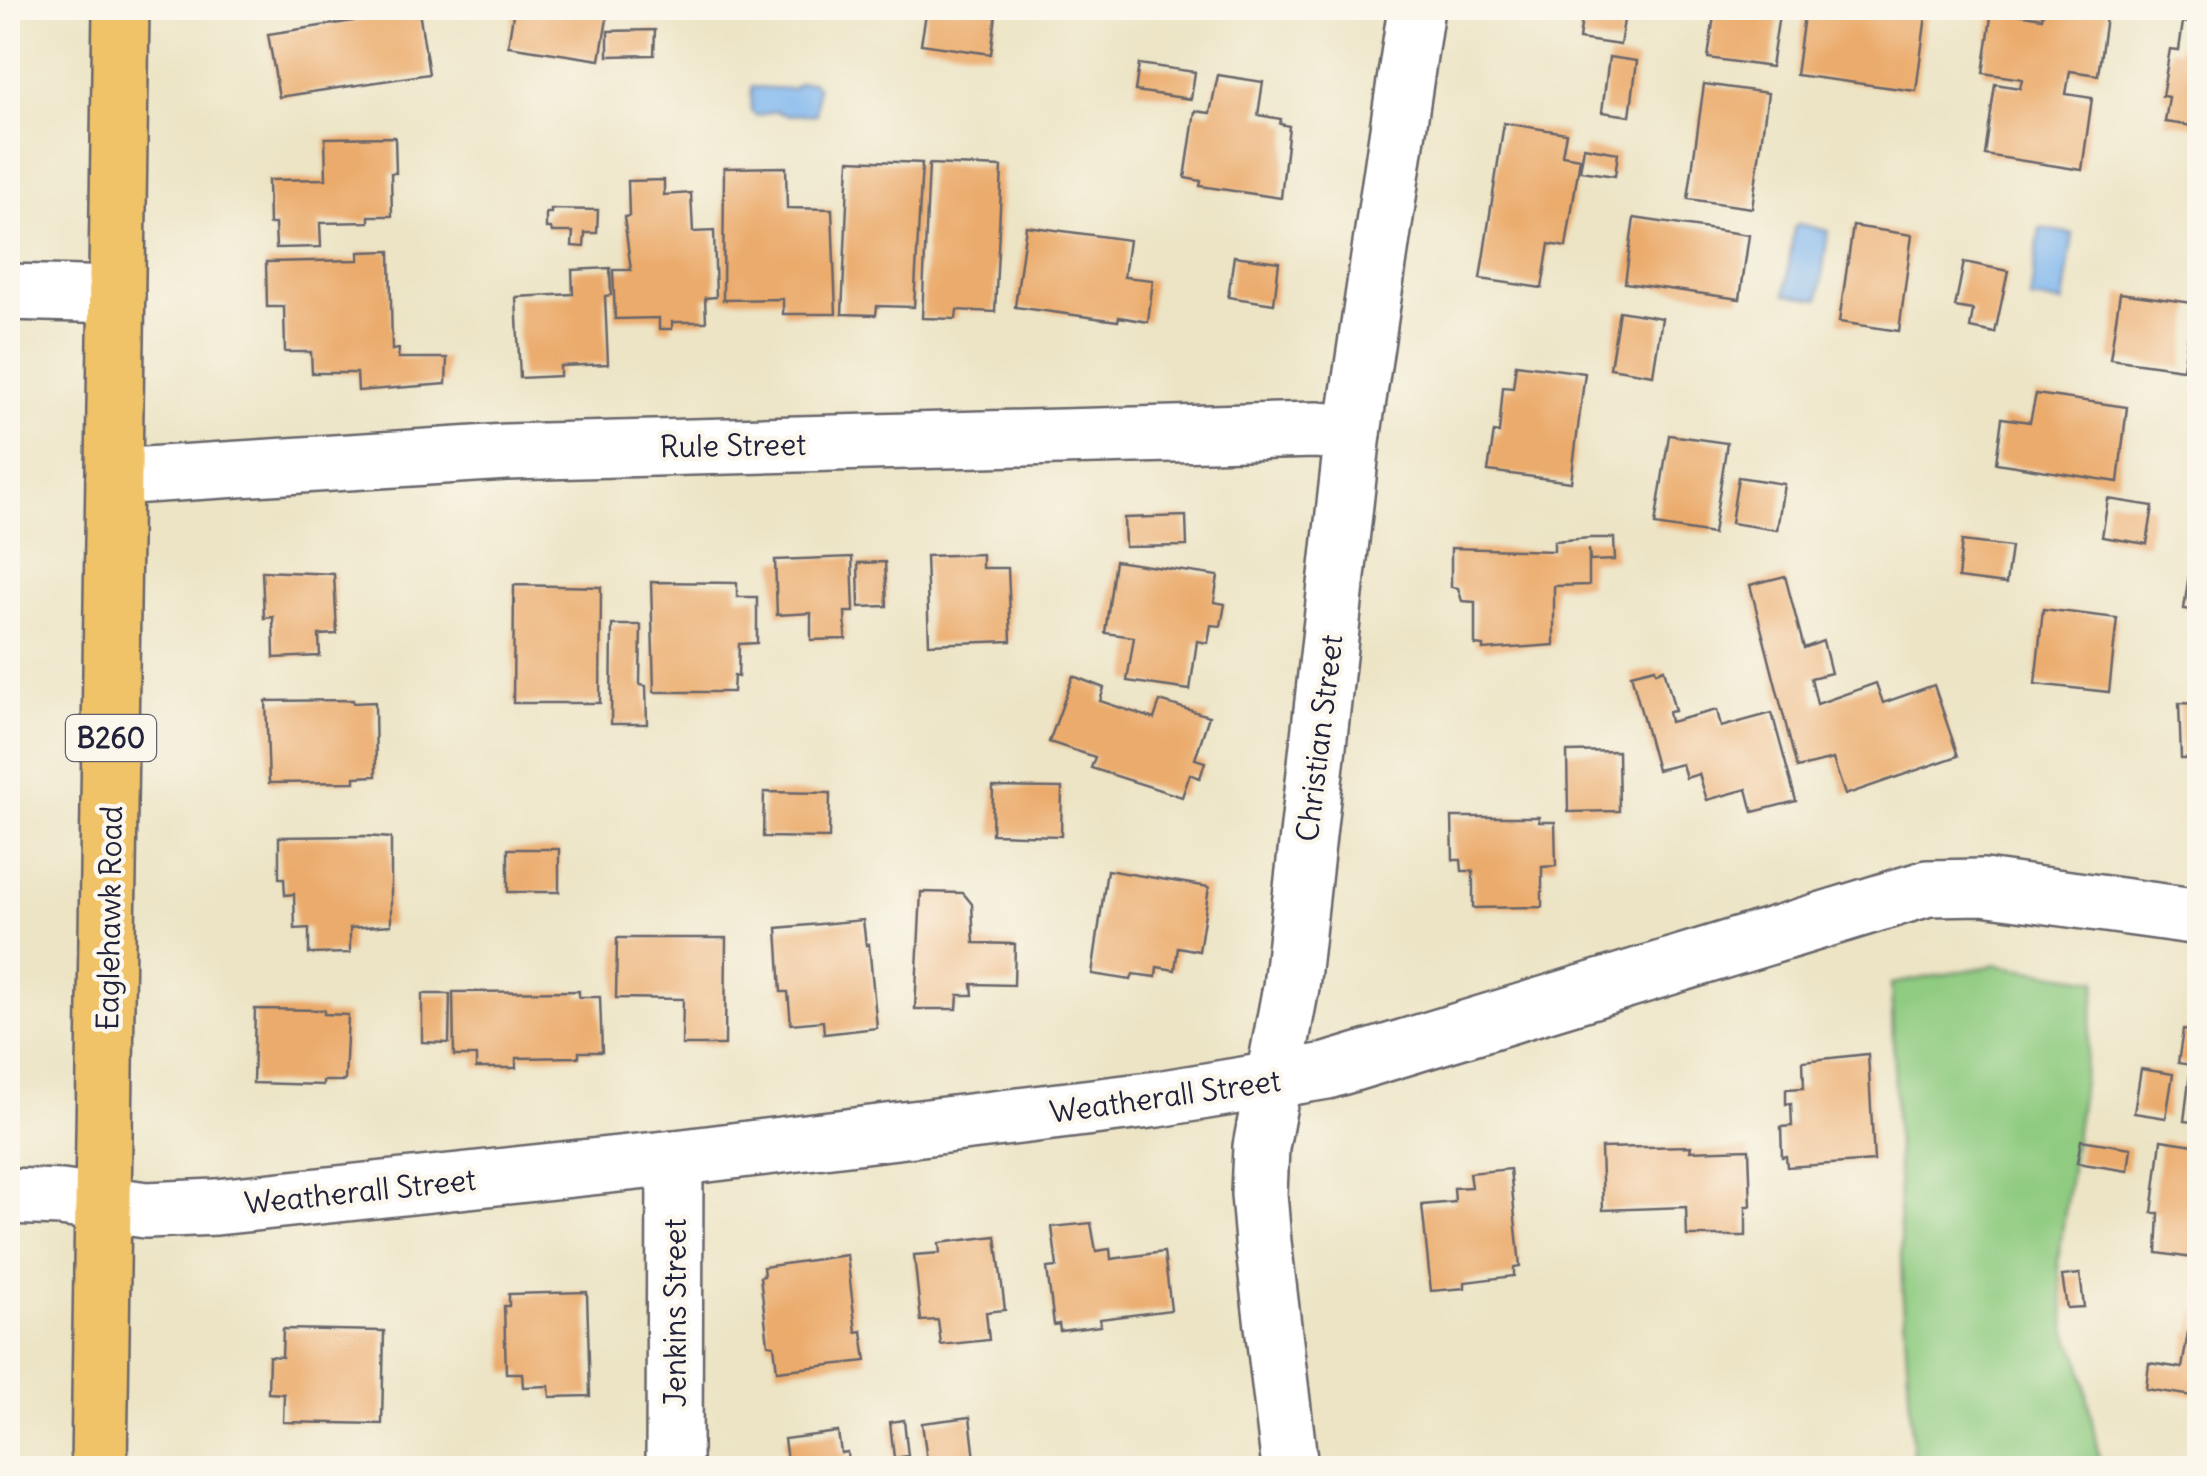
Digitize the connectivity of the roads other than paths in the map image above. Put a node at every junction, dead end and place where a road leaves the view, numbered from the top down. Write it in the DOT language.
graph roads {
  1 [pos="121,8"];
  2 [pos="1416,8"];
  3 [pos="8,292"];
  4 [pos="117,296"];
  5 [pos="1354,434"];
  6 [pos="114,476"];
  7 [pos="2200,917"];
  8 [pos="1274,1081"];
  9 [pos="675,1158"];
  10 [pos="8,1196"];
  11 [pos="105,1205"];
  12 [pos="99,1468"];
  13 [pos="674,1468"];
  14 [pos="1290,1468"];
  1 -- 4 [label="main road, Eaglehawk Road / B260"];
  2 -- 5 [label="street, Christian Street"];
  3 -- 4 [label="street"];
  4 -- 6 [label="main road, Eaglehawk Road / B260"];
  5 -- 6 [label="street, Rule Street"];
  5 -- 8 [label="street, Christian Street"];
  6 -- 11 [label="main road, Eaglehawk Road / B260"];
  7 -- 8 [label="street, Weatherall Street"];
  8 -- 9 [label="street, Weatherall Street"];
  8 -- 14 [label="street, Christian Street"];
  9 -- 11 [label="street, Weatherall Street"];
  9 -- 13 [label="street, Jenkins Street"];
  10 -- 11 [label="street, Weatherall Street"];
  11 -- 12 [label="main road, Eaglehawk Road / B260"];
}
